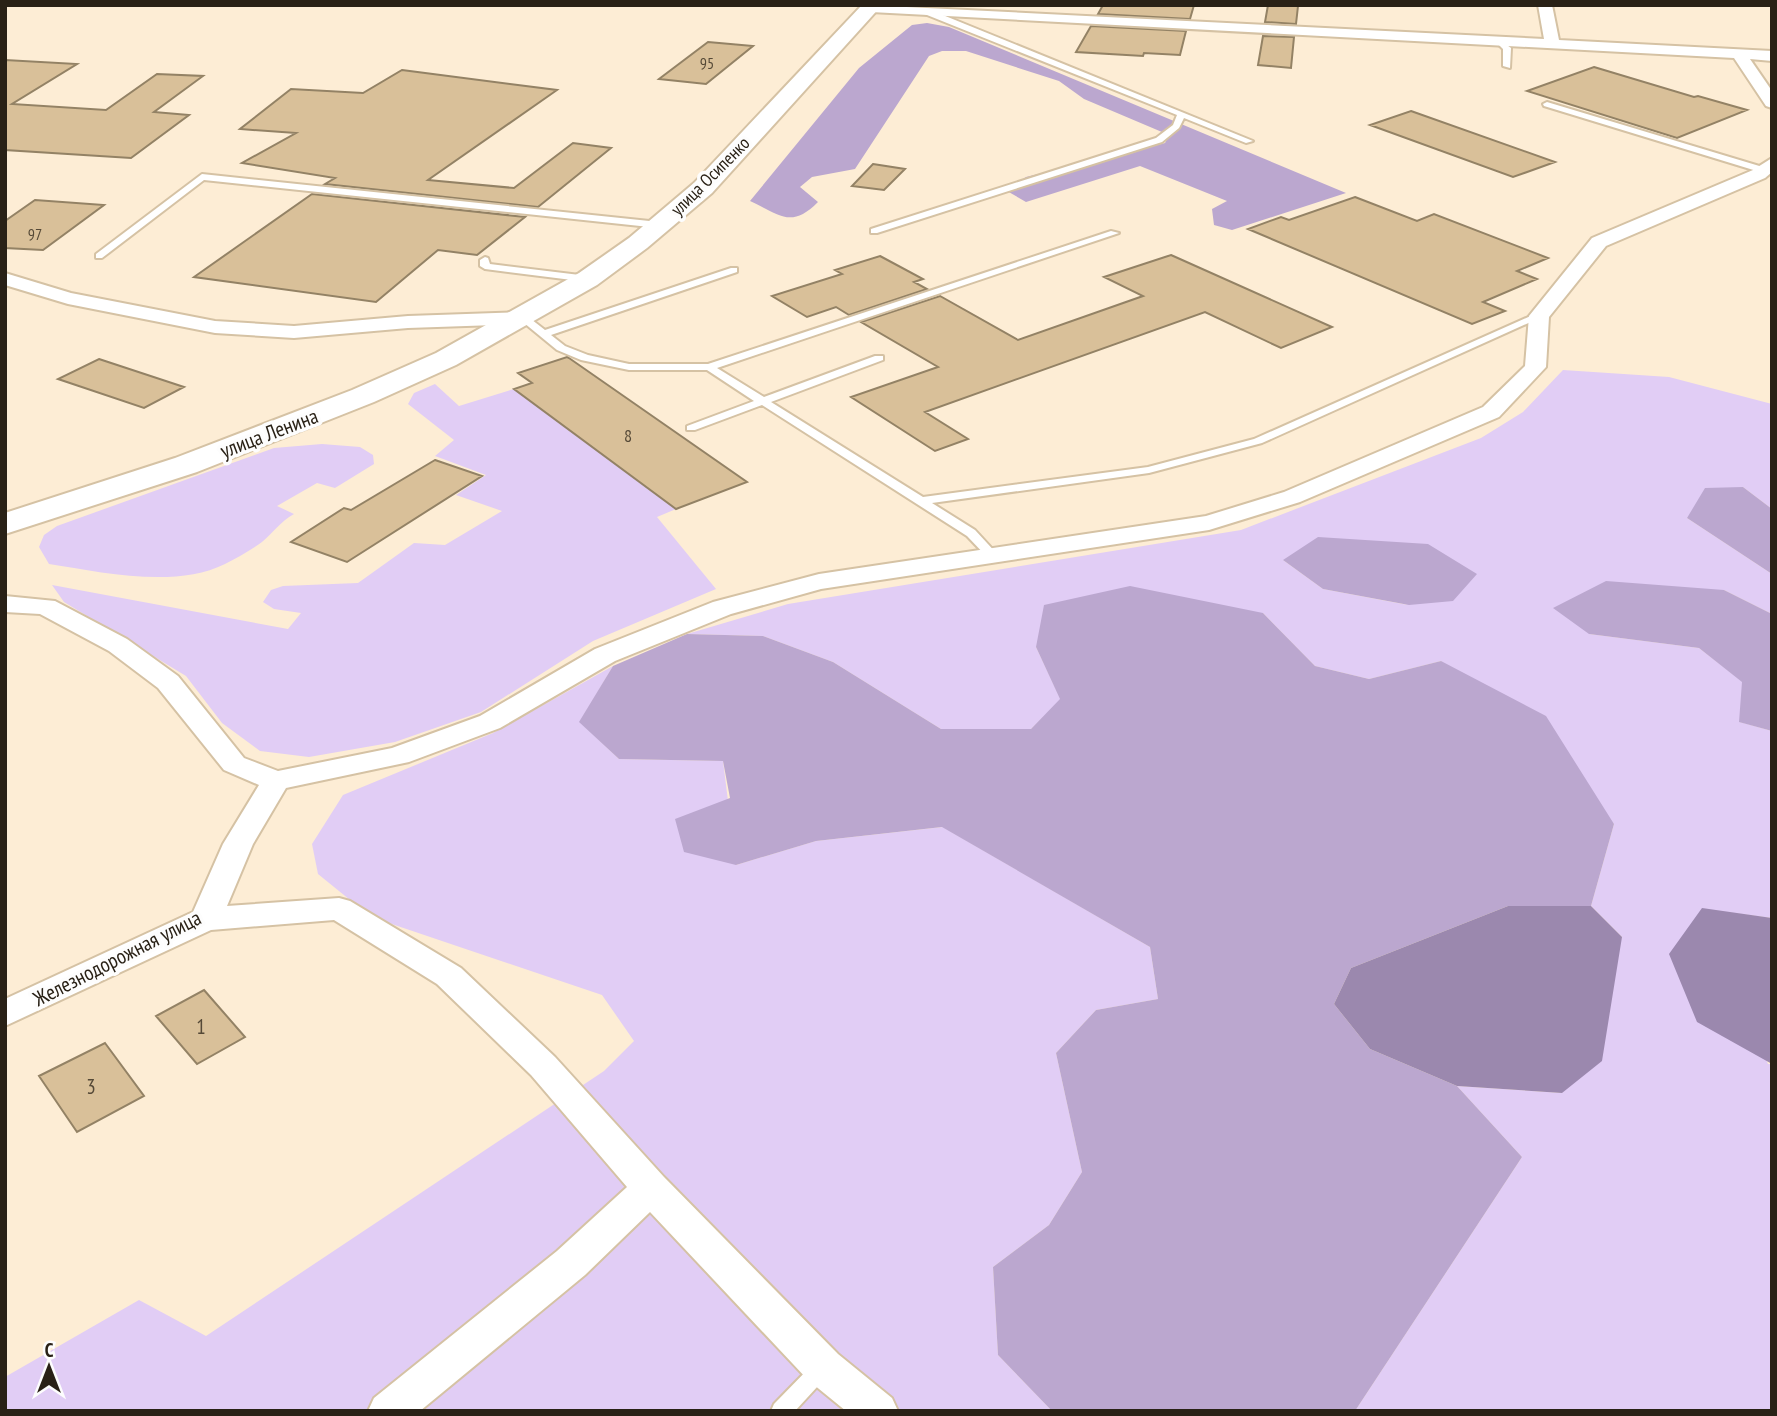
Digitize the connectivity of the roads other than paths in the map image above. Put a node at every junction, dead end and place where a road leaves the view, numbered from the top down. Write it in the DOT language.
graph roads {
  1 [pos="1545,5"];
  2 [pos="872,6"];
  3 [pos="925,11"];
  4 [pos="1500,42"];
  5 [pos="1552,44"];
  6 [pos="1739,55"];
  7 [pos="1772,56"];
  8 [pos="1507,65"];
  9 [pos="1772,103"];
  10 [pos="1547,104"];
  11 [pos="1182,114"];
  12 [pos="1250,141"];
  13 [pos="1767,167"];
  14 [pos="659,225"];
  15 [pos="874,231"];
  16 [pos="1114,233"];
  17 [pos="99,256"];
  18 [pos="485,260"];
  19 [pos="734,270"];
  20 [pos="5,279"];
  21 [pos="588,279"];
  22 [pos="1539,316"];
  23 [pos="534,326"];
  24 [pos="879,358"];
  25 [pos="709,367"];
  26 [pos="762,401"];
  27 [pos="691,428"];
  28 [pos="921,501"];
  29 [pos="5,524"];
  30 [pos="993,556"];
  31 [pos="5,604"];
  32 [pos="276,781"];
  33 [pos="206,919"];
  34 [pos="5,1014"];
  35 [pos="651,1188"];
  36 [pos="823,1367"];
  37 [pos="389,1411"];
  38 [pos="781,1411"];
  39 [pos="877,1411"];
  1 -- 5 [label="street"];
  2 -- 3 [label="street"];
  2 -- 14 [label="main road, улица Осипенко"];
  3 -- 4 [label="street"];
  3 -- 11 [label="lane"];
  4 -- 5 [label="street"];
  4 -- 8 [label="lane"];
  5 -- 6 [label="street"];
  6 -- 7 [label="street"];
  6 -- 9 [label="street"];
  10 -- 13 [label="lane"];
  11 -- 12 [label="lane"];
  11 -- 15 [label="lane"];
  13 -- 22 [label="street"];
  14 -- 17 [label="lane"];
  14 -- 21 [label="main road, улица Осипенко"];
  16 -- 25 [label="lane"];
  18 -- 21 [label="lane"];
  19 -- 23 [label="lane"];
  20 -- 23 [label="street"];
  21 -- 23 [label="main road, улица Осипенко"];
  22 -- 28 [label="lane"];
  22 -- 30 [label="street"];
  23 -- 25 [label="lane"];
  23 -- 29 [label="main road, улица Ленина"];
  24 -- 26 [label="lane"];
  25 -- 26 [label="lane"];
  26 -- 27 [label="lane"];
  26 -- 28 [label="lane"];
  28 -- 30 [label="lane"];
  30 -- 32 [label="street"];
  31 -- 32 [label="street"];
  32 -- 33 [label="street, Железнодорожная улица"];
  33 -- 34 [label="street, Железнодорожная улица"];
  33 -- 35 [label="street"];
  35 -- 36 [label="street"];
  35 -- 37 [label="street"];
  36 -- 38 [label="lane"];
  36 -- 39 [label="street"];
}
